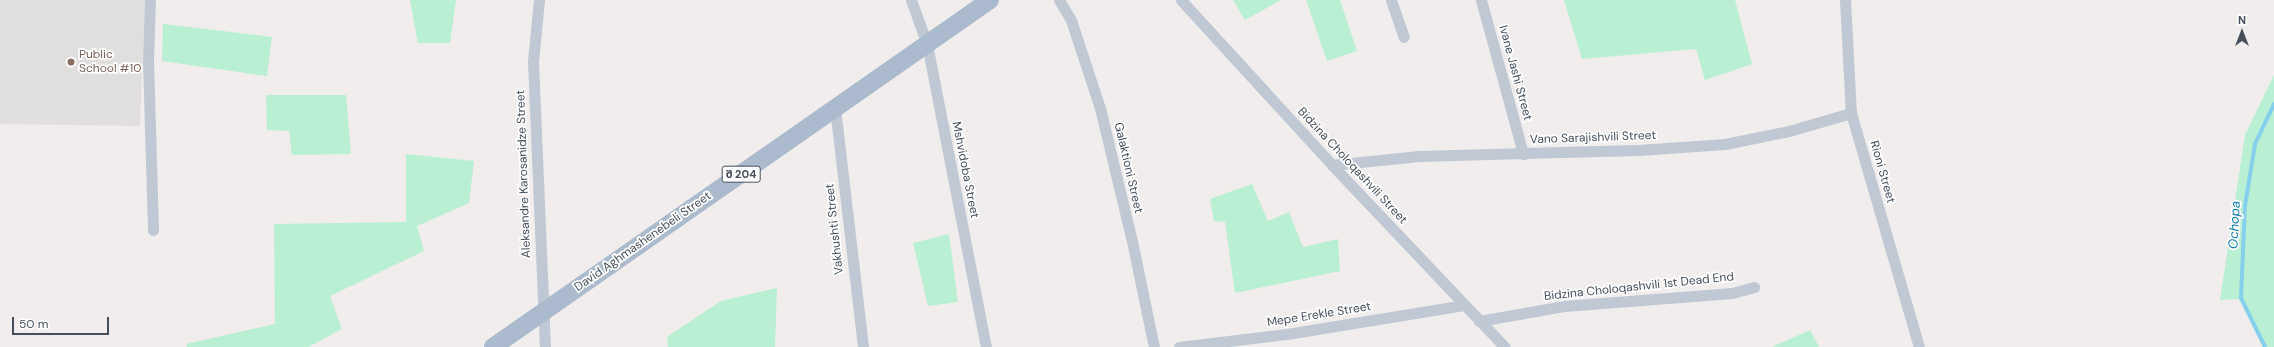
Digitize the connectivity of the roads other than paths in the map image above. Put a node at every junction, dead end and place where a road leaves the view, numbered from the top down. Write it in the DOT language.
graph roads {
  1 [pos="150,0"];
  2 [pos="539,0"];
  3 [pos="911,0"];
  4 [pos="990,0"];
  5 [pos="1059,0"];
  6 [pos="1181,0"];
  7 [pos="1391,0"];
  8 [pos="1482,0"];
  9 [pos="1845,0"];
  10 [pos="1404,37"];
  11 [pos="927,44"];
  12 [pos="835,108"];
  13 [pos="1851,113"];
  14 [pos="1523,154"];
  15 [pos="1332,164"];
  16 [pos="153,230"];
  17 [pos="1754,287"];
  18 [pos="1464,305"];
  19 [pos="543,312"];
  20 [pos="1479,321"];
  21 [pos="493,347"];
  22 [pos="545,347"];
  23 [pos="863,347"];
  24 [pos="986,347"];
  25 [pos="1154,347"];
  26 [pos="1178,347"];
  27 [pos="1505,347"];
  28 [pos="1919,347"];
  1 -- 16 [label="street"];
  2 -- 19 [label="street, Aleksandre Karosanidze Street"];
  3 -- 11 [label="street, Mshvidoba Street"];
  4 -- 11 [label="main road, David Aghmashenebeli Street / შ 204"];
  5 -- 25 [label="street, Galaktioni Street"];
  6 -- 15 [label="street, Bidzina Choloqashvili Street"];
  7 -- 10 [label="street"];
  8 -- 14 [label="street, Ivane Jashi Street"];
  9 -- 13 [label="street, Rioni Street"];
  11 -- 12 [label="main road, David Aghmashenebeli Street / შ 204"];
  11 -- 24 [label="street, Mshvidoba Street"];
  12 -- 19 [label="main road, David Aghmashenebeli Street / შ 204"];
  12 -- 23 [label="street, Vakhushti Street"];
  13 -- 14 [label="street, Vano Sarajishvili Street"];
  13 -- 28 [label="street, Rioni Street"];
  14 -- 15 [label="street, Vano Sarajishvili Street"];
  15 -- 18 [label="street, Bidzina Choloqashvili Street"];
  17 -- 20 [label="street, Bidzina Choloqashvili 1st Dead End"];
  18 -- 20 [label="street, Bidzina Choloqashvili Street"];
  18 -- 26 [label="street, Mepe Erekle Street"];
  19 -- 21 [label="main road, David Aghmashenebeli Street / შ 204"];
  19 -- 22 [label="street, Aleksandre Karosanidze Street"];
  20 -- 27 [label="street, Bidzina Choloqashvili Street"];
}
